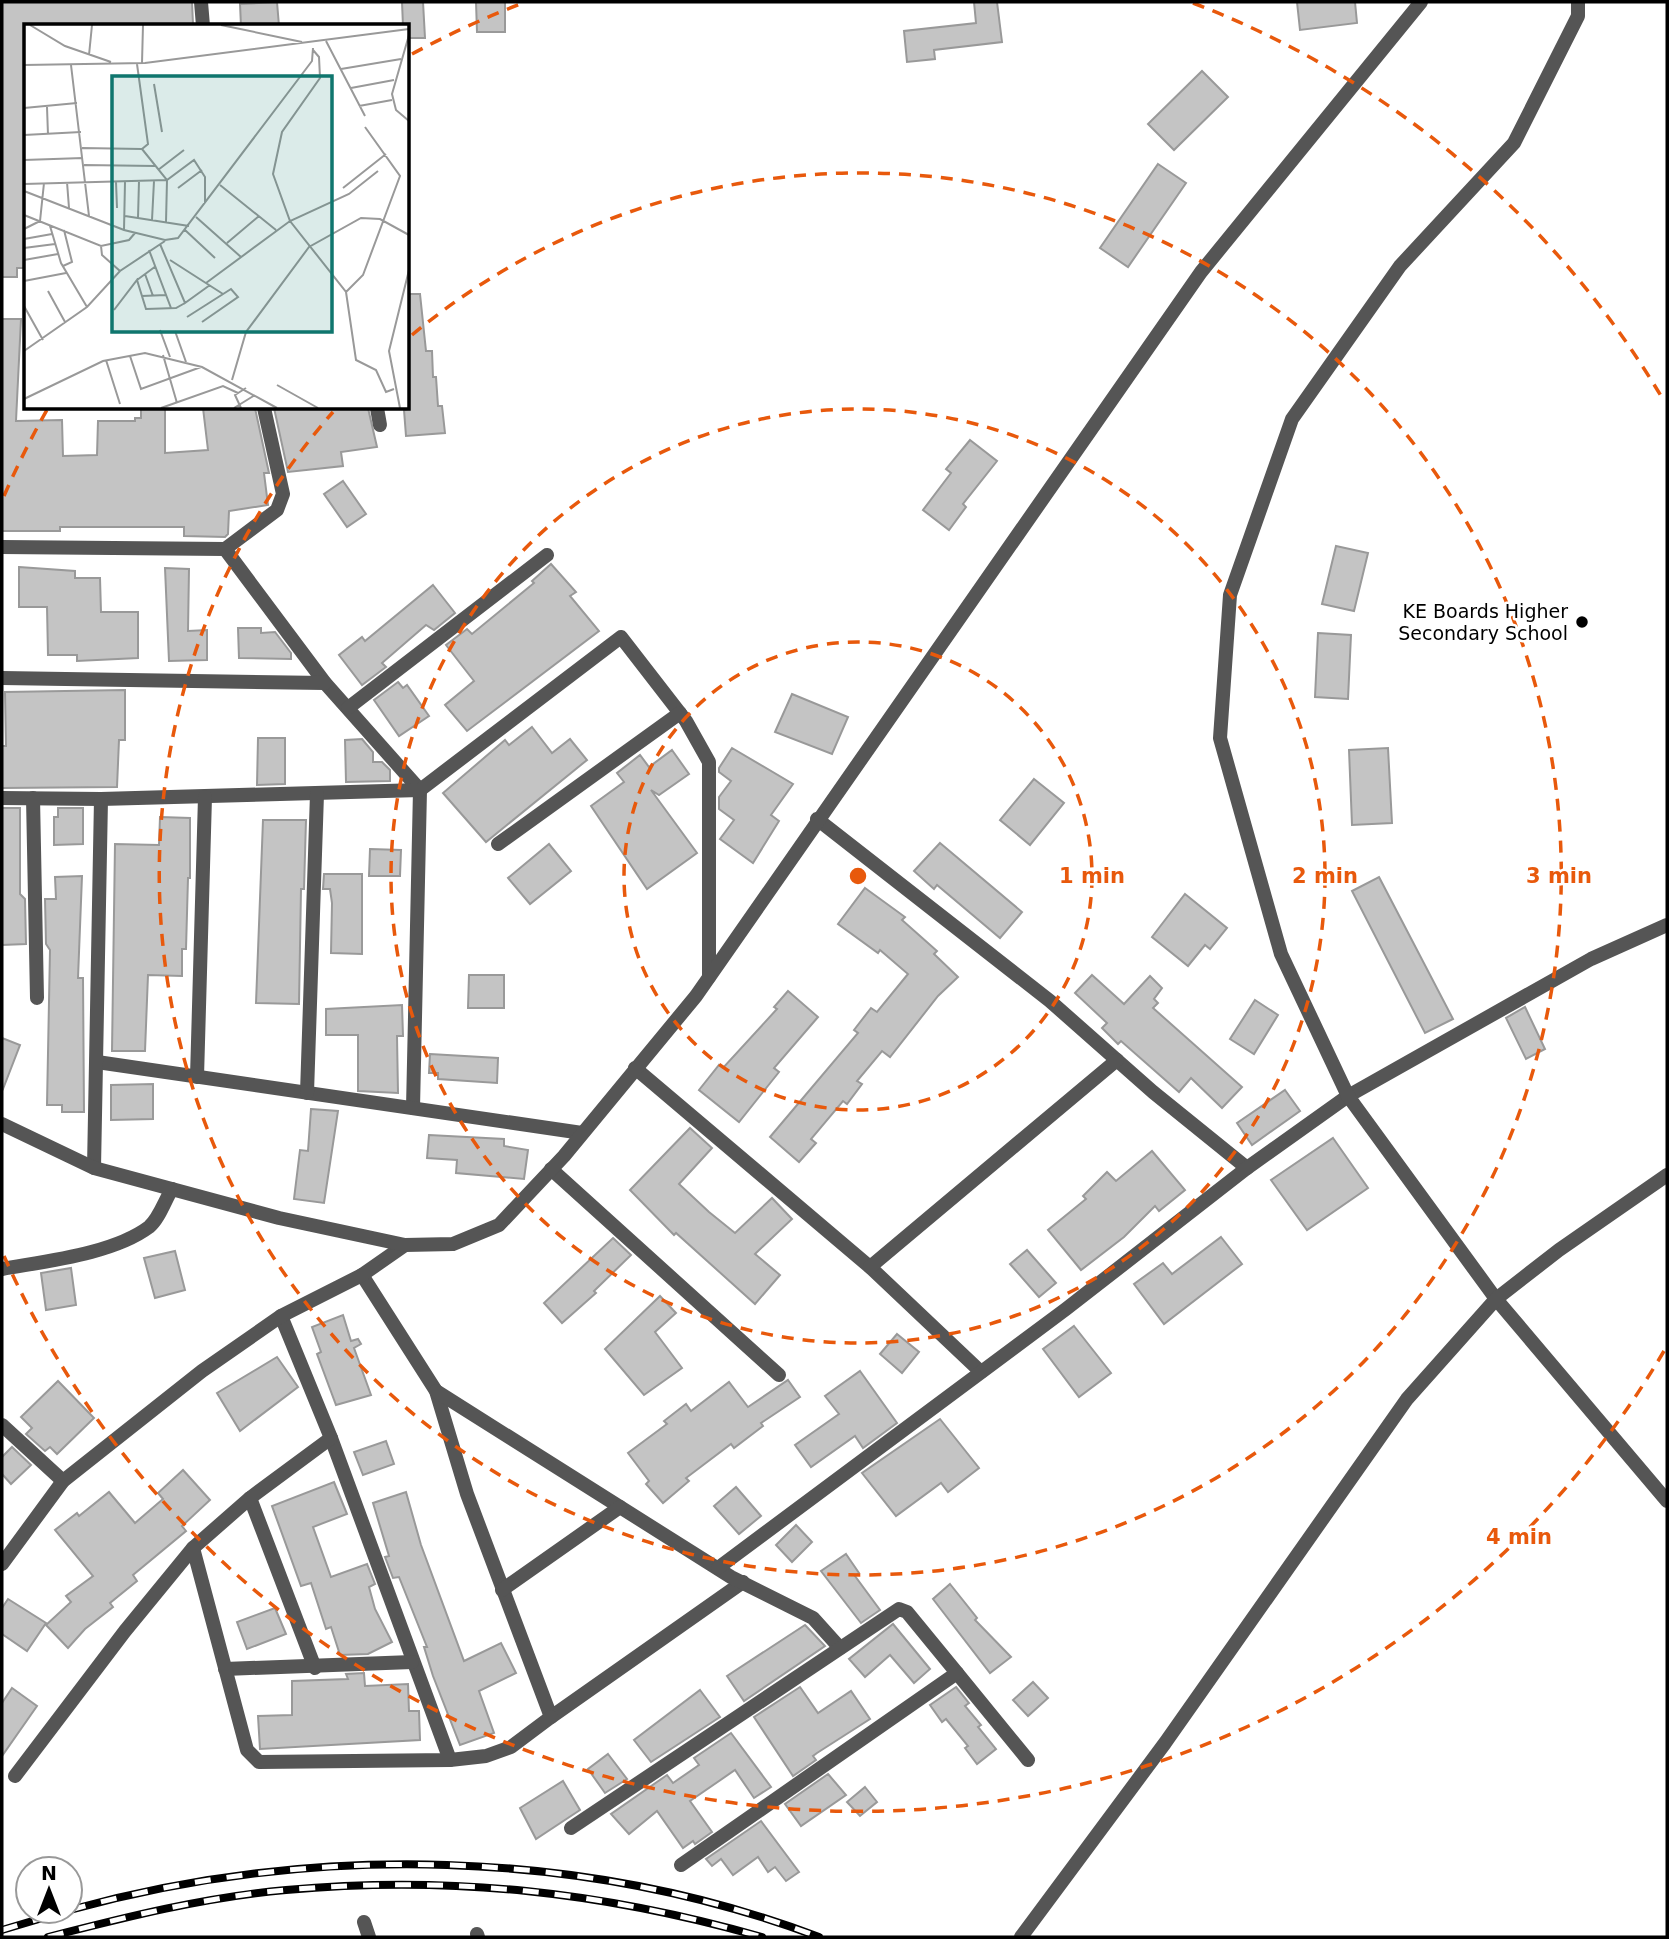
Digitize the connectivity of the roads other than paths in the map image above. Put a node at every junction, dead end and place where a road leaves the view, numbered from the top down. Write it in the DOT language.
graph roads {
  1 [pos="201,2"];
  2 [pos="1421,2"];
  3 [pos="1578,2"];
  4 [pos="202,24"];
  5 [pos="264,410"];
  6 [pos="377,410"];
  7 [pos="380,425"];
  8 [pos="2,547"];
  9 [pos="225,549"];
  10 [pos="547,555"];
  11 [pos="2,678"];
  12 [pos="326,683"];
  13 [pos="348,708"];
  14 [pos="680,713"];
  15 [pos="421,790"];
  16 [pos="317,794"];
  17 [pos="2,797"];
  18 [pos="205,797"];
  19 [pos="33,798"];
  20 [pos="101,799"];
  21 [pos="817,819"];
  22 [pos="499,844"];
  23 [pos="1667,925"];
  24 [pos="709,977"];
  25 [pos="37,998"];
  26 [pos="1117,1060"];
  27 [pos="97,1062"];
  28 [pos="635,1068"];
  29 [pos="197,1077"];
  30 [pos="307,1093"];
  31 [pos="1348,1096"];
  32 [pos="413,1108"];
  33 [pos="2,1124"];
  34 [pos="583,1133"];
  35 [pos="94,1168"];
  36 [pos="1247,1168"];
  37 [pos="551,1169"];
  38 [pos="1667,1175"];
  39 [pos="172,1189"];
  40 [pos="405,1245"];
  41 [pos="870,1267"];
  42 [pos="2,1269"];
  43 [pos="362,1275"];
  44 [pos="1496,1299"];
  45 [pos="281,1316"];
  46 [pos="981,1372"];
  47 [pos="779,1375"];
  48 [pos="436,1391"];
  49 [pos="2,1425"];
  50 [pos="331,1438"];
  51 [pos="63,1481"];
  52 [pos="250,1498"];
  53 [pos="1667,1501"];
  54 [pos="620,1507"];
  55 [pos="193,1548"];
  56 [pos="2,1564"];
  57 [pos="718,1568"];
  58 [pos="743,1582"];
  59 [pos="502,1590"];
  60 [pos="840,1648"];
  61 [pos="412,1662"];
  62 [pos="316,1668"];
  63 [pos="225,1669"];
  64 [pos="957,1673"];
  65 [pos="551,1717"];
  66 [pos="450,1760"];
  67 [pos="1028,1760"];
  68 [pos="15,1776"];
  69 [pos="571,1828"];
  70 [pos="681,1865"];
  71 [pos="364,1922"];
  72 [pos="369,1937"];
  73 [pos="1021,1937"];
  1 -- 4 [label="street"];
  2 -- 21 [label="street"];
  3 -- 31 [label="street"];
  5 -- 9 [label="street"];
  6 -- 7 [label="street"];
  8 -- 9 [label="street"];
  9 -- 12 [label="street"];
  10 -- 13 [label="street"];
  11 -- 12 [label="street"];
  12 -- 13 [label="street"];
  13 -- 15 [label="street"];
  14 -- 15 [label="street"];
  14 -- 22 [label="street"];
  14 -- 24 [label="street"];
  15 -- 16 [label="street"];
  15 -- 32 [label="street"];
  16 -- 18 [label="street"];
  16 -- 30 [label="street"];
  17 -- 19 [label="street"];
  18 -- 20 [label="street"];
  18 -- 29 [label="street"];
  19 -- 20 [label="street"];
  19 -- 25 [label="street"];
  20 -- 27 [label="street"];
  21 -- 24 [label="street"];
  21 -- 26 [label="street"];
  23 -- 31 [label="street"];
  24 -- 28 [label="street"];
  26 -- 36 [label="street"];
  26 -- 41 [label="street"];
  27 -- 29 [label="street"];
  27 -- 35 [label="street"];
  28 -- 34 [label="street"];
  28 -- 41 [label="street"];
  29 -- 30 [label="street"];
  30 -- 32 [label="street"];
  31 -- 36 [label="street"];
  31 -- 44 [label="street"];
  32 -- 34 [label="street"];
  33 -- 35 [label="street"];
  34 -- 37 [label="street"];
  35 -- 39 [label="street"];
  36 -- 46 [label="street"];
  37 -- 40 [label="street"];
  37 -- 47 [label="street"];
  38 -- 44 [label="street"];
  39 -- 40 [label="street"];
  39 -- 42 [label="street"];
  40 -- 43 [label="street"];
  41 -- 46 [label="street"];
  43 -- 45 [label="street"];
  43 -- 48 [label="street"];
  44 -- 53 [label="street"];
  44 -- 73 [label="street"];
  45 -- 50 [label="street"];
  45 -- 51 [label="street"];
  46 -- 57 [label="street"];
  48 -- 54 [label="street"];
  48 -- 59 [label="street"];
  49 -- 51 [label="street"];
  50 -- 52 [label="street"];
  50 -- 61 [label="street"];
  51 -- 56 [label="street"];
  52 -- 55 [label="street"];
  52 -- 62 [label="street"];
  54 -- 57 [label="street"];
  54 -- 59 [label="street"];
  55 -- 63 [label="street"];
  55 -- 68 [label="street"];
  57 -- 58 [label="street"];
  58 -- 60 [label="street"];
  58 -- 65 [label="street"];
  59 -- 65 [label="street"];
  60 -- 64 [label="street"];
  60 -- 69 [label="street"];
  61 -- 62 [label="street"];
  61 -- 66 [label="street"];
  62 -- 63 [label="street"];
  63 -- 66 [label="street"];
  64 -- 67 [label="street"];
  64 -- 70 [label="street"];
  65 -- 66 [label="street"];
  71 -- 72 [label="street"];
}
